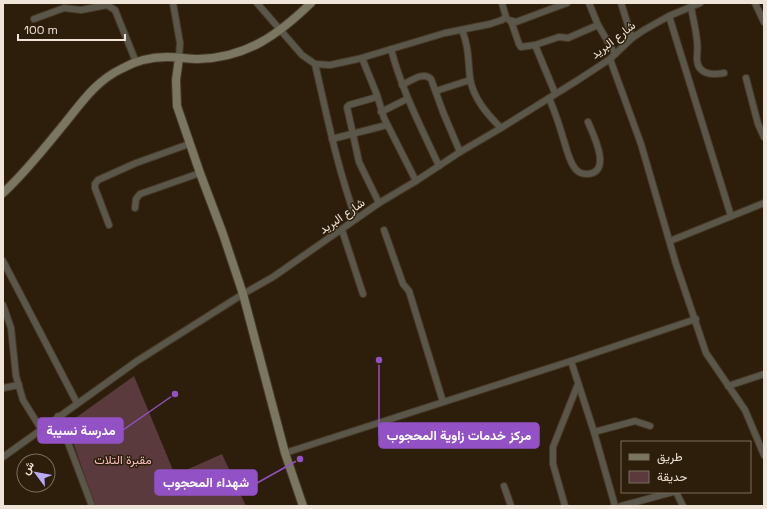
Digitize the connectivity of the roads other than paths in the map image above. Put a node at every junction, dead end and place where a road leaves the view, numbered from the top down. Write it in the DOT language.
graph roads {
  1 [pos="173,3"];
  2 [pos="257,3"];
  3 [pos="311,3"];
  4 [pos="502,3"];
  5 [pos="567,3"];
  6 [pos="589,3"];
  7 [pos="621,3"];
  8 [pos="700,3"];
  9 [pos="755,3"];
  10 [pos="691,7"];
  11 [pos="669,16"];
  12 [pos="505,18"];
  13 [pos="34,19"];
  14 [pos="511,21"];
  15 [pos="764,22"];
  16 [pos="598,25"];
  17 [pos="462,30"];
  18 [pos="280,31"];
  19 [pos="632,38"];
  20 [pos="535,45"];
  21 [pos="391,49"];
  22 [pos="615,54"];
  23 [pos="179,58"];
  24 [pos="362,58"];
  25 [pos="610,59"];
  26 [pos="136,62"];
  27 [pos="315,64"];
  28 [pos="724,72"];
  29 [pos="746,78"];
  30 [pos="470,80"];
  31 [pos="402,85"];
  32 [pos="436,91"];
  33 [pos="555,93"];
  34 [pos="377,97"];
  35 [pos="549,98"];
  36 [pos="407,99"];
  37 [pos="381,112"];
  38 [pos="588,122"];
  39 [pos="387,125"];
  40 [pos="501,128"];
  41 [pos="352,133"];
  42 [pos="764,137"];
  43 [pos="332,139"];
  44 [pos="189,144"];
  45 [pos="460,152"];
  46 [pos="439,166"];
  47 [pos="200,173"];
  48 [pos="416,181"];
  49 [pos="3,193"];
  50 [pos="379,203"];
  51 [pos="764,203"];
  52 [pos="135,208"];
  53 [pos="731,216"];
  54 [pos="356,219"];
  55 [pos="110,225"];
  56 [pos="342,230"];
  57 [pos="384,230"];
  58 [pos="670,241"];
  59 [pos="3,261"];
  60 [pos="243,294"];
  61 [pos="363,294"];
  62 [pos="3,305"];
  63 [pos="4,313"];
  64 [pos="696,319"];
  65 [pos="571,361"];
  66 [pos="764,374"];
  67 [pos="578,384"];
  68 [pos="19,385"];
  69 [pos="728,386"];
  70 [pos="3,388"];
  71 [pos="443,402"];
  72 [pos="77,404"];
  73 [pos="58,416"];
  74 [pos="650,426"];
  75 [pos="41,429"];
  76 [pos="594,432"];
  77 [pos="285,453"];
  78 [pos="764,455"];
  79 [pos="3,457"];
  80 [pos="504,486"];
  81 [pos="671,493"];
  82 [pos="676,493"];
  83 [pos="92,506"];
  84 [pos="303,506"];
  85 [pos="511,506"];
  86 [pos="565,506"];
  87 [pos="615,506"];
  88 [pos="621,506"];
  89 [pos="683,506"];
  1 -- 23 [label="street"];
  2 -- 18 [label="street"];
  3 -- 18 [label="street"];
  4 -- 12 [label="street"];
  5 -- 14 [label="street"];
  6 -- 16 [label="street"];
  7 -- 19 [label="street"];
  8 -- 10 [label="street, شارع البريد"];
  9 -- 15 [label="street"];
  10 -- 11 [label="street, شارع البريد"];
  10 -- 28 [label="street"];
  11 -- 19 [label="street, شارع البريد"];
  11 -- 53 [label="street"];
  12 -- 14 [label="street"];
  12 -- 17 [label="street"];
  13 -- 26 [label="street"];
  14 -- 20 [label="street"];
  16 -- 20 [label="street"];
  16 -- 22 [label="street"];
  17 -- 21 [label="street"];
  17 -- 30 [label="street"];
  18 -- 23 [label="street"];
  18 -- 27 [label="street"];
  19 -- 22 [label="street, شارع البريد"];
  20 -- 33 [label="street"];
  21 -- 24 [label="street"];
  21 -- 31 [label="street"];
  22 -- 25 [label="street, شارع البريد"];
  23 -- 26 [label="street"];
  23 -- 44 [label="street"];
  24 -- 27 [label="street"];
  24 -- 34 [label="street"];
  25 -- 33 [label="street, شارع البريد"];
  25 -- 58 [label="street"];
  26 -- 49 [label="street"];
  27 -- 43 [label="street"];
  29 -- 42 [label="street"];
  30 -- 32 [label="street"];
  30 -- 40 [label="street"];
  31 -- 32 [label="street"];
  31 -- 36 [label="street"];
  32 -- 45 [label="street"];
  33 -- 35 [label="street, شارع البريد"];
  34 -- 37 [label="street"];
  34 -- 41 [label="street"];
  35 -- 38 [label="street"];
  35 -- 40 [label="street, شارع البريد"];
  36 -- 37 [label="street"];
  36 -- 46 [label="street"];
  37 -- 39 [label="street"];
  39 -- 41 [label="street"];
  39 -- 48 [label="street"];
  40 -- 45 [label="street, شارع البريد"];
  41 -- 43 [label="street"];
  41 -- 50 [label="street"];
  43 -- 54 [label="street"];
  44 -- 47 [label="street"];
  44 -- 55 [label="street"];
  45 -- 46 [label="street, شارع البريد"];
  46 -- 48 [label="street, شارع البريد"];
  47 -- 52 [label="street"];
  47 -- 60 [label="street"];
  48 -- 50 [label="street, شارع البريد"];
  50 -- 54 [label="street, شارع البريد"];
  51 -- 53 [label="street"];
  53 -- 58 [label="street"];
  54 -- 56 [label="street, شارع البريد"];
  56 -- 60 [label="street, شارع البريد"];
  56 -- 61 [label="street"];
  57 -- 71 [label="street"];
  58 -- 64 [label="street"];
  59 -- 72 [label="street"];
  60 -- 72 [label="street, شارع البريد"];
  60 -- 77 [label="street"];
  62 -- 63 [label="street"];
  63 -- 68 [label="street"];
  64 -- 65 [label="street"];
  64 -- 69 [label="street"];
  65 -- 67 [label="street"];
  65 -- 71 [label="street"];
  66 -- 69 [label="street"];
  67 -- 76 [label="street"];
  67 -- 86 [label="street"];
  68 -- 70 [label="street"];
  68 -- 75 [label="street"];
  69 -- 78 [label="street"];
  71 -- 77 [label="street"];
  72 -- 73 [label="street, شارع البريد"];
  73 -- 75 [label="street, شارع البريد"];
  73 -- 83 [label="street"];
  74 -- 76 [label="street"];
  75 -- 79 [label="street, شارع البريد"];
  76 -- 87 [label="street"];
  77 -- 84 [label="street"];
  80 -- 85 [label="street"];
  81 -- 88 [label="street"];
  82 -- 89 [label="street"];
}
